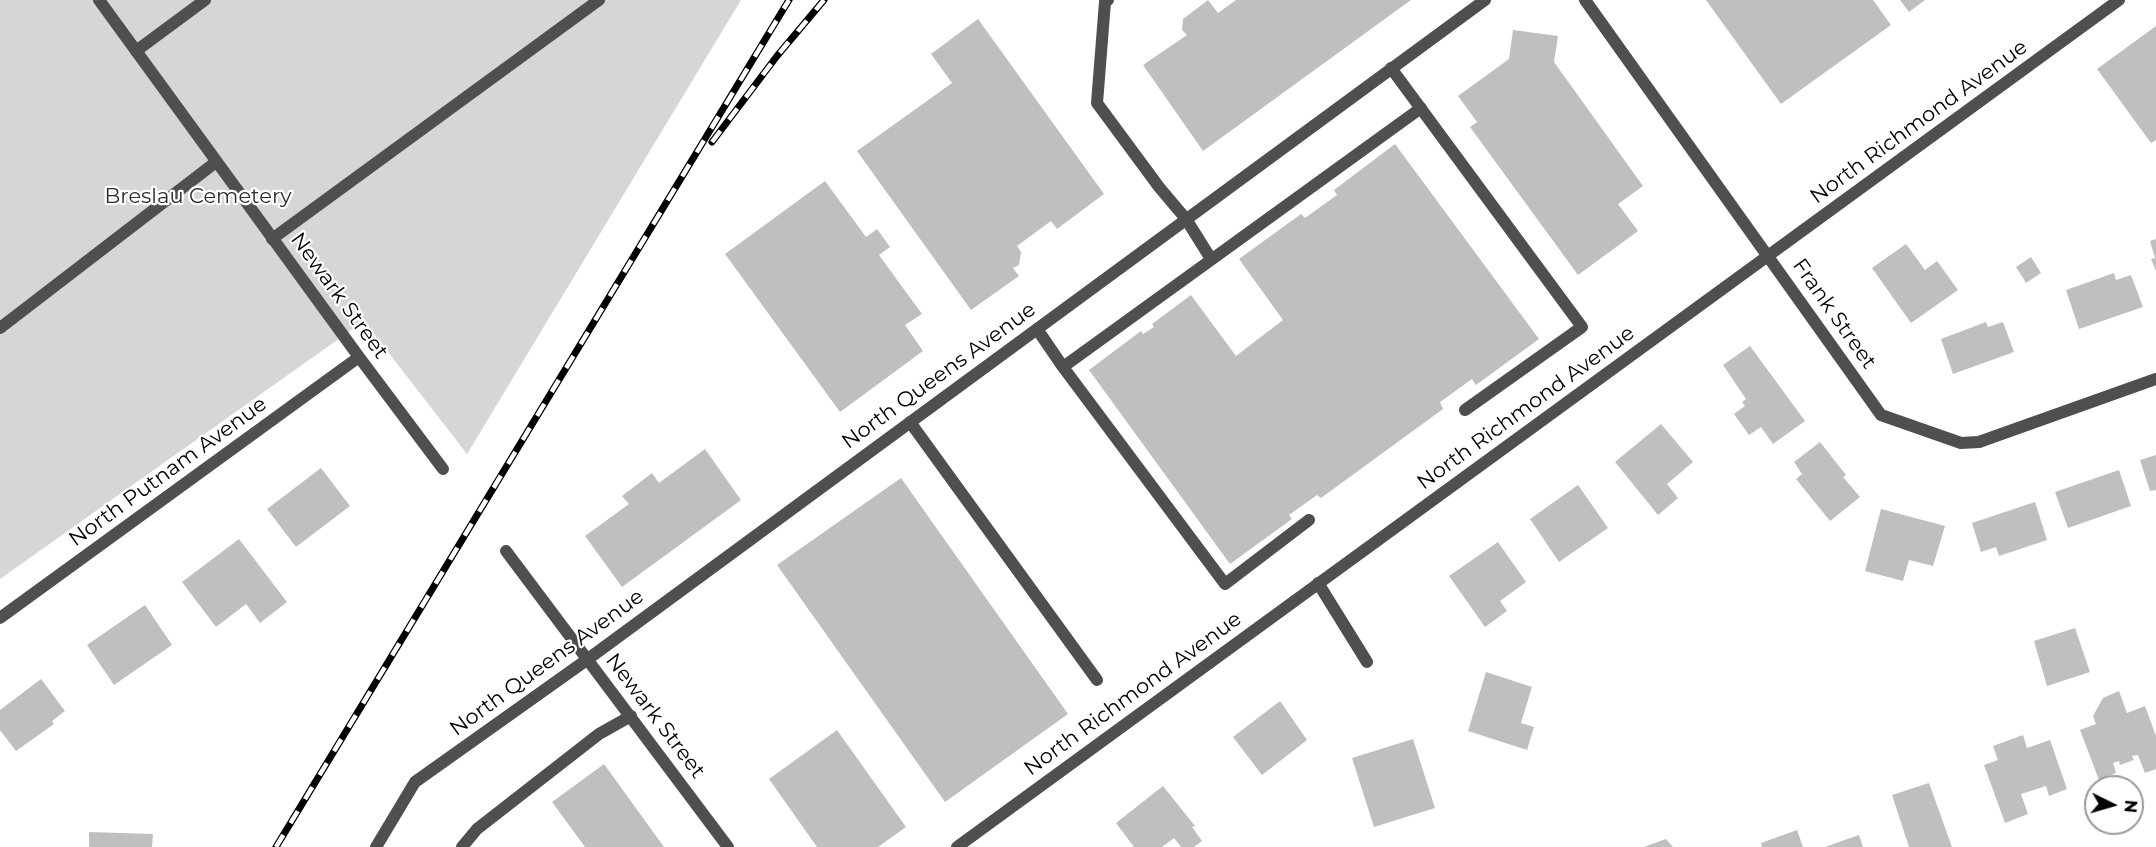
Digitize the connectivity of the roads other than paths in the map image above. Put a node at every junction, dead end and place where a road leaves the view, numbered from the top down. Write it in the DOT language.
graph roads {
  1 [pos="99,0"];
  2 [pos="205,0"];
  3 [pos="599,0"];
  4 [pos="1108,0"];
  5 [pos="1485,0"];
  6 [pos="1585,0"];
  7 [pos="2119,0"];
  8 [pos="136,51"];
  9 [pos="1391,68"];
  10 [pos="1421,108"];
  11 [pos="216,162"];
  12 [pos="1185,219"];
  13 [pos="272,239"];
  14 [pos="1769,256"];
  15 [pos="1211,259"];
  16 [pos="0,328"];
  17 [pos="1037,329"];
  18 [pos="358,357"];
  19 [pos="1063,367"];
  20 [pos="2156,379"];
  21 [pos="1465,410"];
  22 [pos="910,422"];
  23 [pos="443,469"];
  24 [pos="1309,520"];
  25 [pos="506,551"];
  26 [pos="1318,583"];
  27 [pos="0,618"];
  28 [pos="588,659"];
  29 [pos="1367,662"];
  30 [pos="1097,680"];
  31 [pos="631,716"];
  32 [pos="376,847"];
  33 [pos="462,847"];
  34 [pos="728,847"];
  35 [pos="957,847"];
  1 -- 8 [label="street, Newark Street"];
  2 -- 8 [label="street"];
  3 -- 13 [label="street"];
  4 -- 12 [label="street"];
  5 -- 9 [label="street, North Queens Avenue"];
  6 -- 14 [label="street, Frank Street"];
  7 -- 14 [label="street, North Richmond Avenue"];
  8 -- 11 [label="street, Newark Street"];
  9 -- 10 [label="street"];
  9 -- 12 [label="street, North Queens Avenue"];
  10 -- 15 [label="street"];
  10 -- 21 [label="street"];
  11 -- 13 [label="street, Newark Street"];
  11 -- 16 [label="street"];
  12 -- 15 [label="street"];
  12 -- 17 [label="street, North Queens Avenue"];
  13 -- 18 [label="street, Newark Street"];
  14 -- 20 [label="street, Frank Street"];
  14 -- 26 [label="street, North Richmond Avenue"];
  15 -- 19 [label="street"];
  17 -- 19 [label="street"];
  17 -- 22 [label="street, North Queens Avenue"];
  18 -- 23 [label="street, Newark Street"];
  18 -- 27 [label="street, North Putnam Avenue"];
  19 -- 24 [label="street"];
  22 -- 28 [label="street, North Queens Avenue"];
  22 -- 30 [label="street"];
  25 -- 28 [label="street, Newark Street"];
  26 -- 29 [label="street"];
  26 -- 35 [label="street, North Richmond Avenue"];
  28 -- 31 [label="street, Newark Street"];
  28 -- 32 [label="street, North Queens Avenue"];
  31 -- 33 [label="street"];
  31 -- 34 [label="street, Newark Street"];
}
